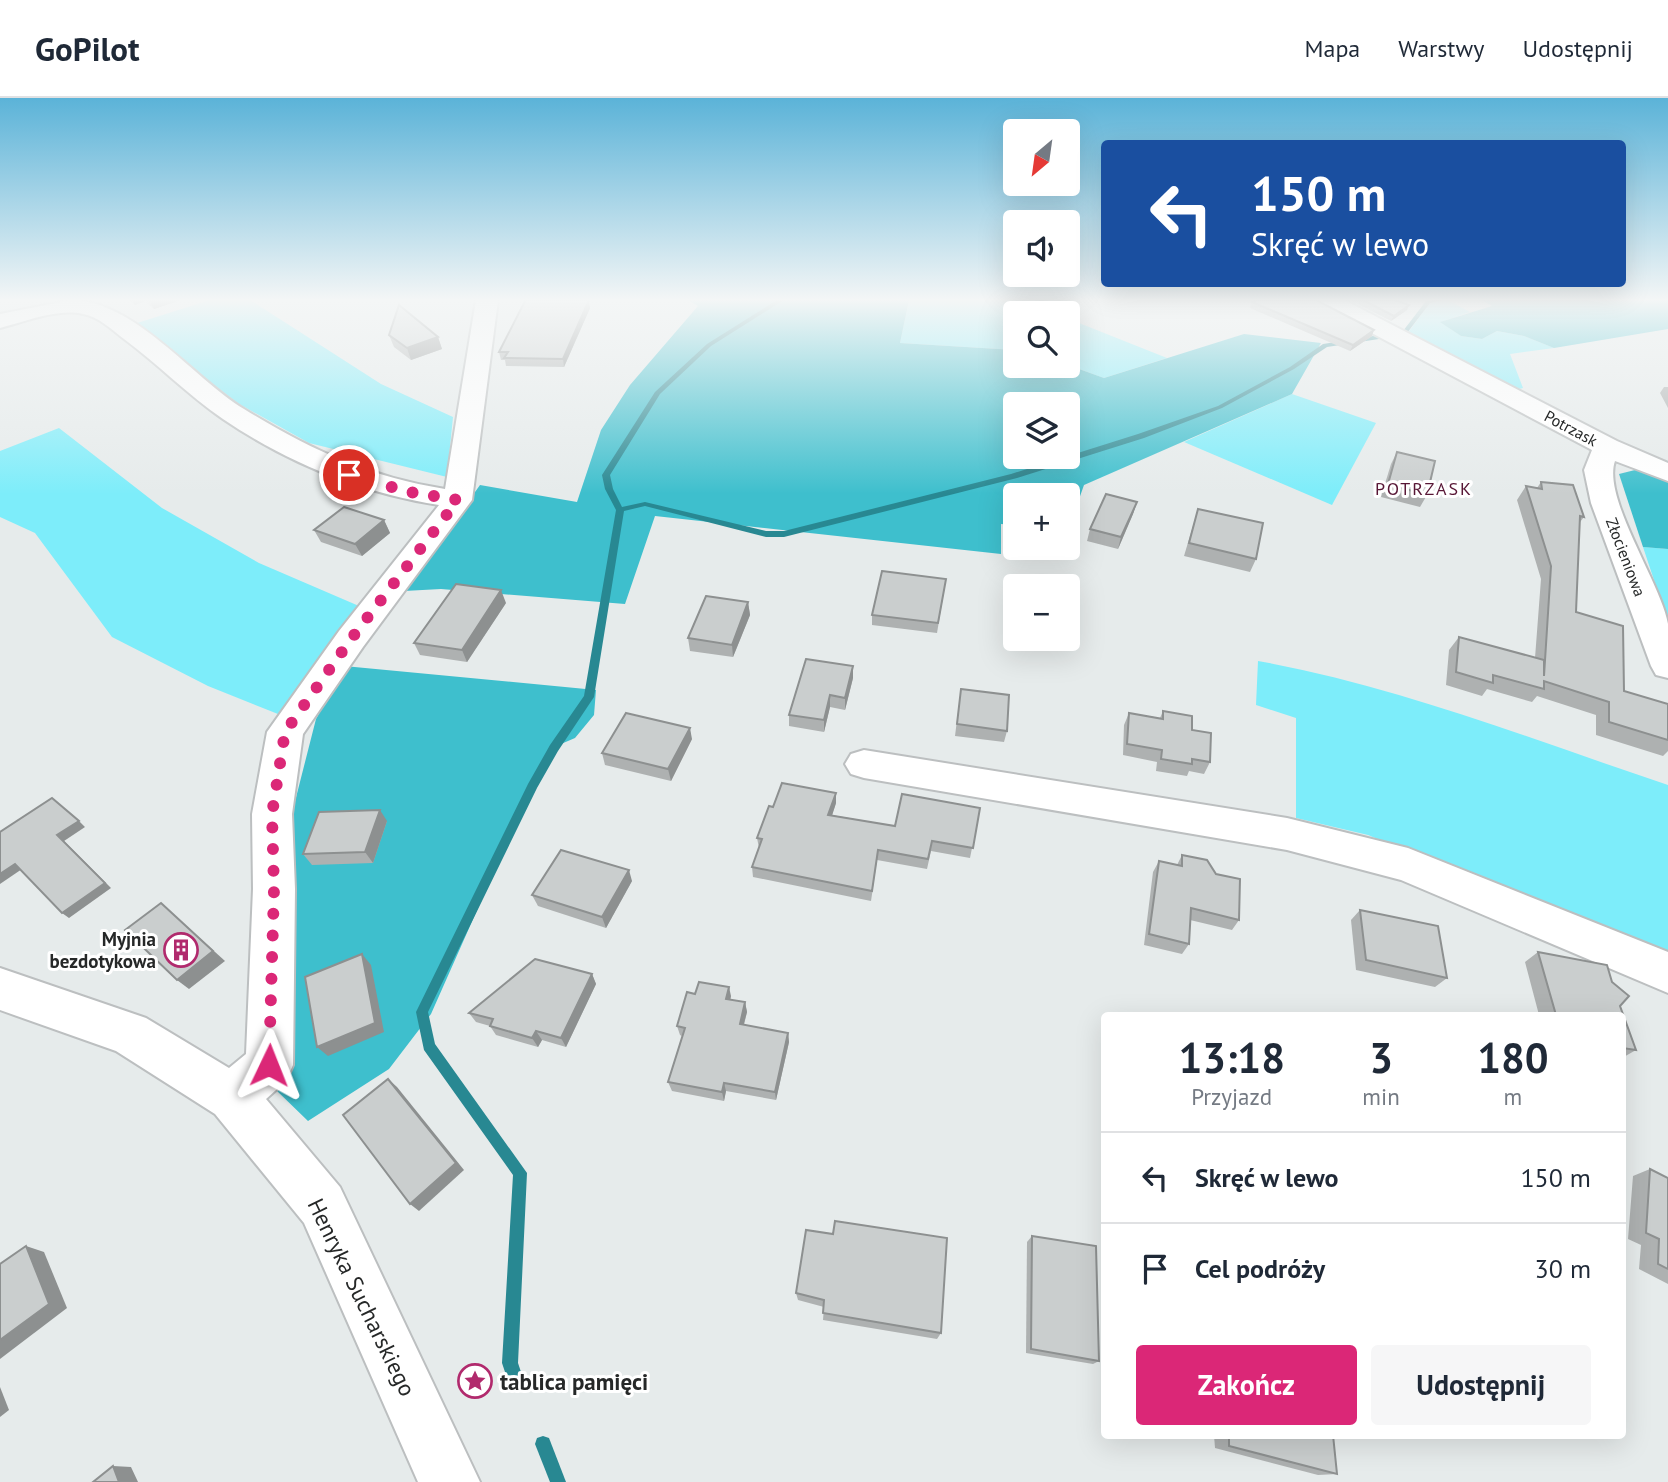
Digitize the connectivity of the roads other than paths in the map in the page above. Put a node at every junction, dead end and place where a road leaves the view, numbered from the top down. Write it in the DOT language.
graph roads {
  1 [pos="173,365"];
  2 [pos="478,365"];
  3 [pos="1450,365"];
  4 [pos="1607,447"];
  5 [pos="1668,473"];
  6 [pos="458,500"];
  7 [pos="1668,666"];
  8 [pos="864,764"];
  9 [pos="1668,973"];
  10 [pos="0,989"];
  11 [pos="232,1097"];
  12 [pos="449,1482"];
  1 -- 6 [label="street"];
  2 -- 6 [label="street"];
  3 -- 4 [label="street, Potrzask"];
  4 -- 5 [label="street, Potrzask"];
  4 -- 7 [label="street, Złocieniowa"];
  6 -- 11 [label="street"];
  8 -- 9 [label="street"];
  10 -- 11 [label="street, Henryka Sucharskiego"];
  11 -- 12 [label="street, Henryka Sucharskiego"];
}
